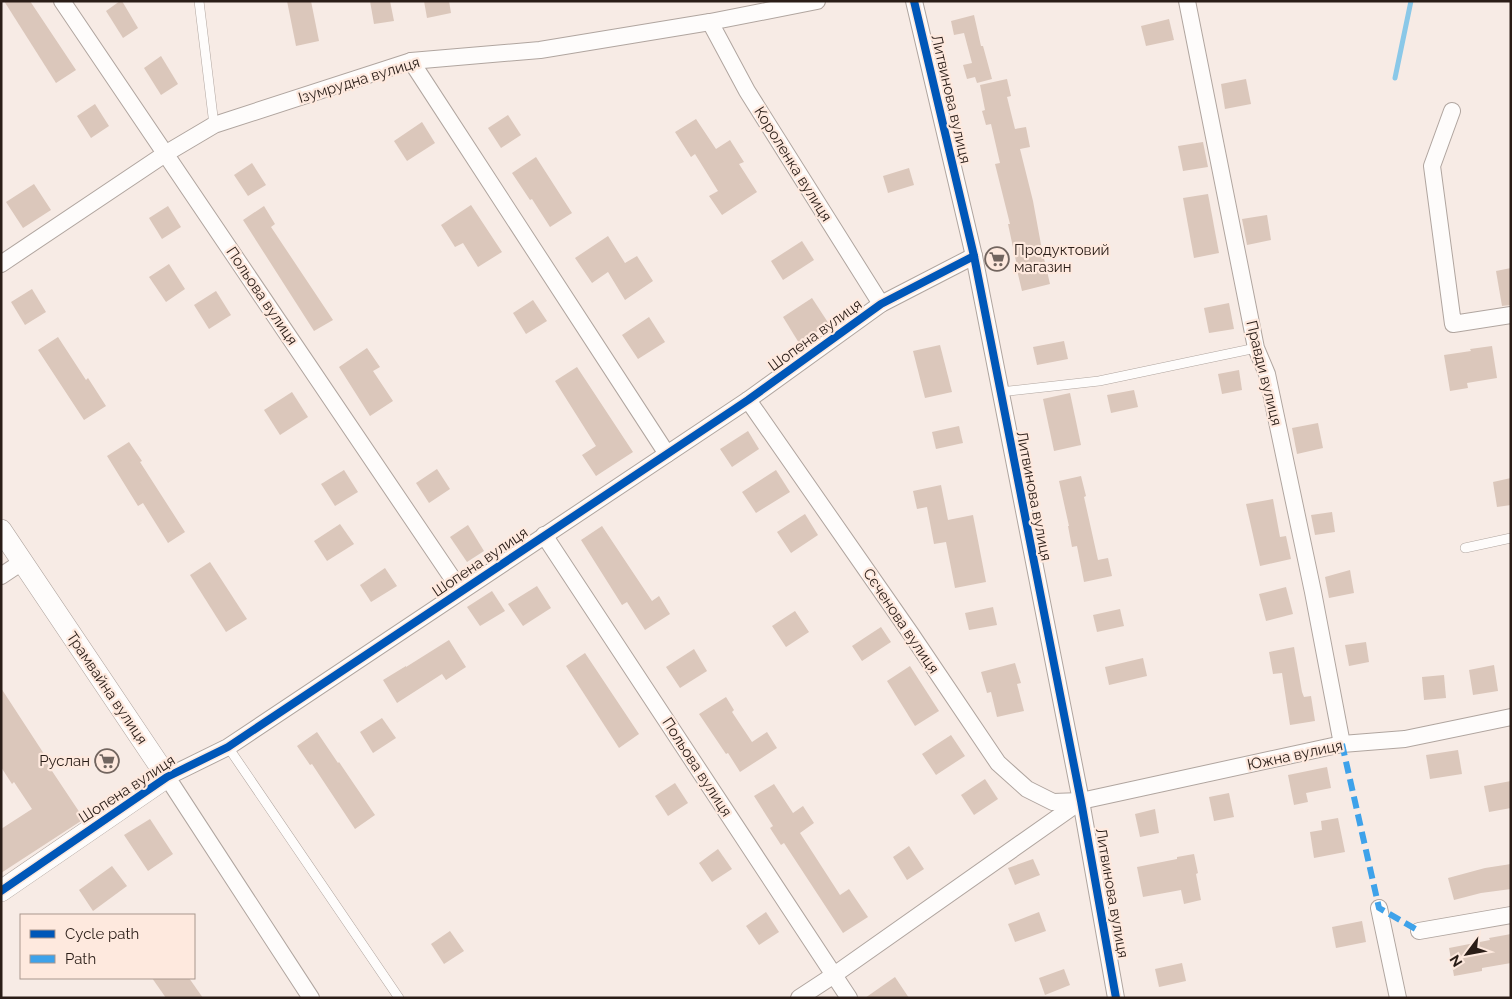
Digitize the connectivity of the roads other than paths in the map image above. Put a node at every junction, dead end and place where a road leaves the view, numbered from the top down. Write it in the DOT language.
graph roads {
  1 [pos="62,1"];
  2 [pos="199,1"];
  3 [pos="817,1"];
  4 [pos="914,1"];
  5 [pos="1187,1"];
  6 [pos="710,22"];
  7 [pos="411,61"];
  8 [pos="1452,111"];
  9 [pos="214,126"];
  10 [pos="165,154"];
  11 [pos="974,256"];
  12 [pos="1,264"];
  13 [pos="881,304"];
  14 [pos="1511,315"];
  15 [pos="1256,348"];
  16 [pos="1000,392"];
  17 [pos="748,400"];
  18 [pos="666,454"];
  19 [pos="1,530"];
  20 [pos="544,535"];
  21 [pos="1511,538"];
  22 [pos="1465,548"];
  23 [pos="22,562"];
  24 [pos="1,576"];
  25 [pos="461,591"];
  26 [pos="1511,716"];
  27 [pos="1342,744"];
  28 [pos="228,747"];
  29 [pos="167,776"];
  30 [pos="1082,801"];
  31 [pos="1,890"];
  32 [pos="1379,908"];
  33 [pos="1511,915"];
  34 [pos="1419,931"];
  35 [pos="834,975"];
  36 [pos="311,998"];
  37 [pos="400,998"];
  38 [pos="799,998"];
  39 [pos="849,998"];
  40 [pos="1116,998"];
  41 [pos="1398,998"];
  1 -- 10 [label="street, Польова вулиця"];
  2 -- 9 [label="lane"];
  3 -- 6 [label="street, Ізумрудна вулиця"];
  4 -- 11 [label="street, Литвинова вулиця"];
  5 -- 15 [label="street, Правди вулиця"];
  6 -- 7 [label="street, Ізумрудна вулиця"];
  6 -- 13 [label="street, Короленка вулиця"];
  7 -- 9 [label="street, Ізумрудна вулиця"];
  7 -- 18 [label="street"];
  8 -- 14 [label="street"];
  9 -- 10 [label="street, Ізумрудна вулиця"];
  10 -- 12 [label="street, Ізумрудна вулиця"];
  10 -- 25 [label="street, Польова вулиця"];
  11 -- 13 [label="street, Шопена вулиця"];
  11 -- 16 [label="street, Литвинова вулиця"];
  13 -- 17 [label="street, Шопена вулиця"];
  15 -- 16 [label="lane"];
  15 -- 27 [label="street, Правди вулиця"];
  16 -- 30 [label="street, Литвинова вулиця"];
  17 -- 18 [label="street, Шопена вулиця"];
  17 -- 30 [label="street, Сєченова вулиця"];
  18 -- 20 [label="street, Шопена вулиця"];
  19 -- 23 [label="street, Трамвайна вулиця"];
  20 -- 25 [label="street, Шопена вулиця"];
  20 -- 35 [label="street, Польова вулиця"];
  21 -- 22 [label="lane"];
  23 -- 24 [label="street"];
  23 -- 29 [label="street, Трамвайна вулиця"];
  25 -- 28 [label="street, Шопена вулиця"];
  26 -- 27 [label="street, Южна вулиця"];
  27 -- 30 [label="street, Южна вулиця"];
  28 -- 29 [label="street, Шопена вулиця"];
  28 -- 37 [label="lane"];
  29 -- 31 [label="street, Шопена вулиця"];
  29 -- 36 [label="street, Трамвайна вулиця"];
  30 -- 35 [label="street"];
  30 -- 40 [label="street, Литвинова вулиця"];
  32 -- 41 [label="street"];
  33 -- 34 [label="street"];
  35 -- 38 [label="street"];
  35 -- 39 [label="street, Польова вулиця"];
}
